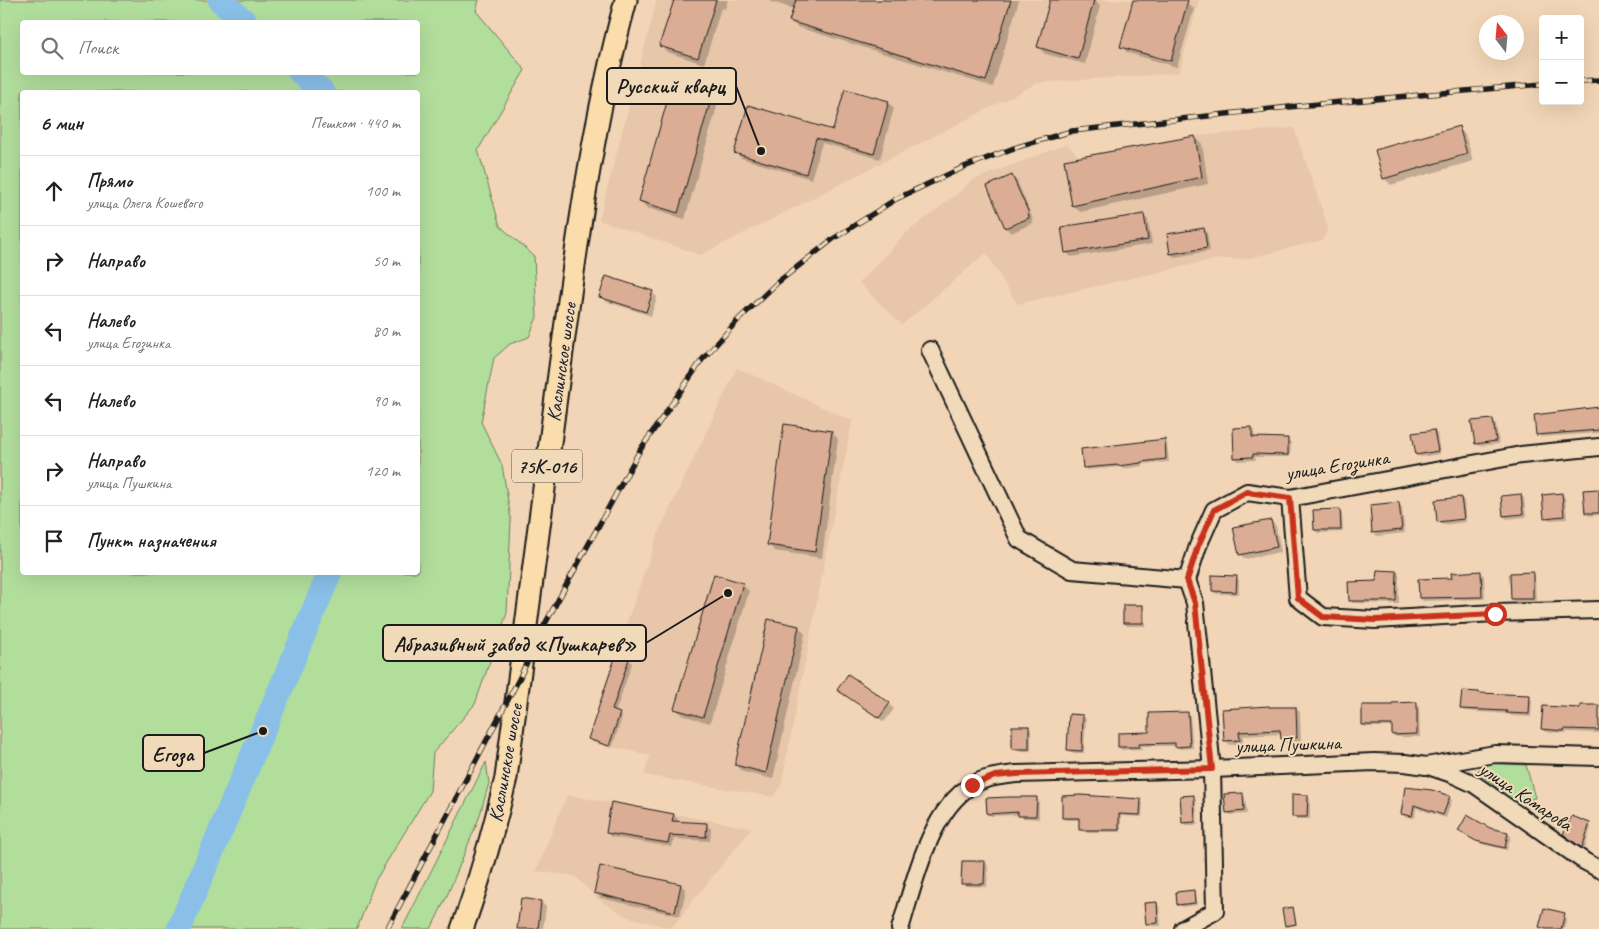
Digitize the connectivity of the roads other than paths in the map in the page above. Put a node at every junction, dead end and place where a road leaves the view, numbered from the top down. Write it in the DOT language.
graph roads {
  1 [pos="626,0"];
  2 [pos="930,350"];
  3 [pos="1599,447"];
  4 [pos="1290,498"];
  5 [pos="1187,580"];
  6 [pos="1599,610"];
  7 [pos="1599,757"];
  8 [pos="1426,766"];
  9 [pos="1212,769"];
  10 [pos="1599,869"];
  11 [pos="462,929"];
  12 [pos="900,929"];
  13 [pos="1183,929"];
  1 -- 11 [label="main road, Каслинское шоссе / 75К-016"];
  2 -- 5 [label="street"];
  3 -- 4 [label="street, улица Егозинка"];
  4 -- 5 [label="street, улица Егозинка"];
  4 -- 6 [label="street"];
  5 -- 9 [label="street"];
  7 -- 8 [label="street, улица Пушкина"];
  8 -- 9 [label="street, улица Пушкина"];
  8 -- 10 [label="street, улица Комарова"];
  9 -- 12 [label="street, улица Пушкина"];
  9 -- 13 [label="street"];
}
